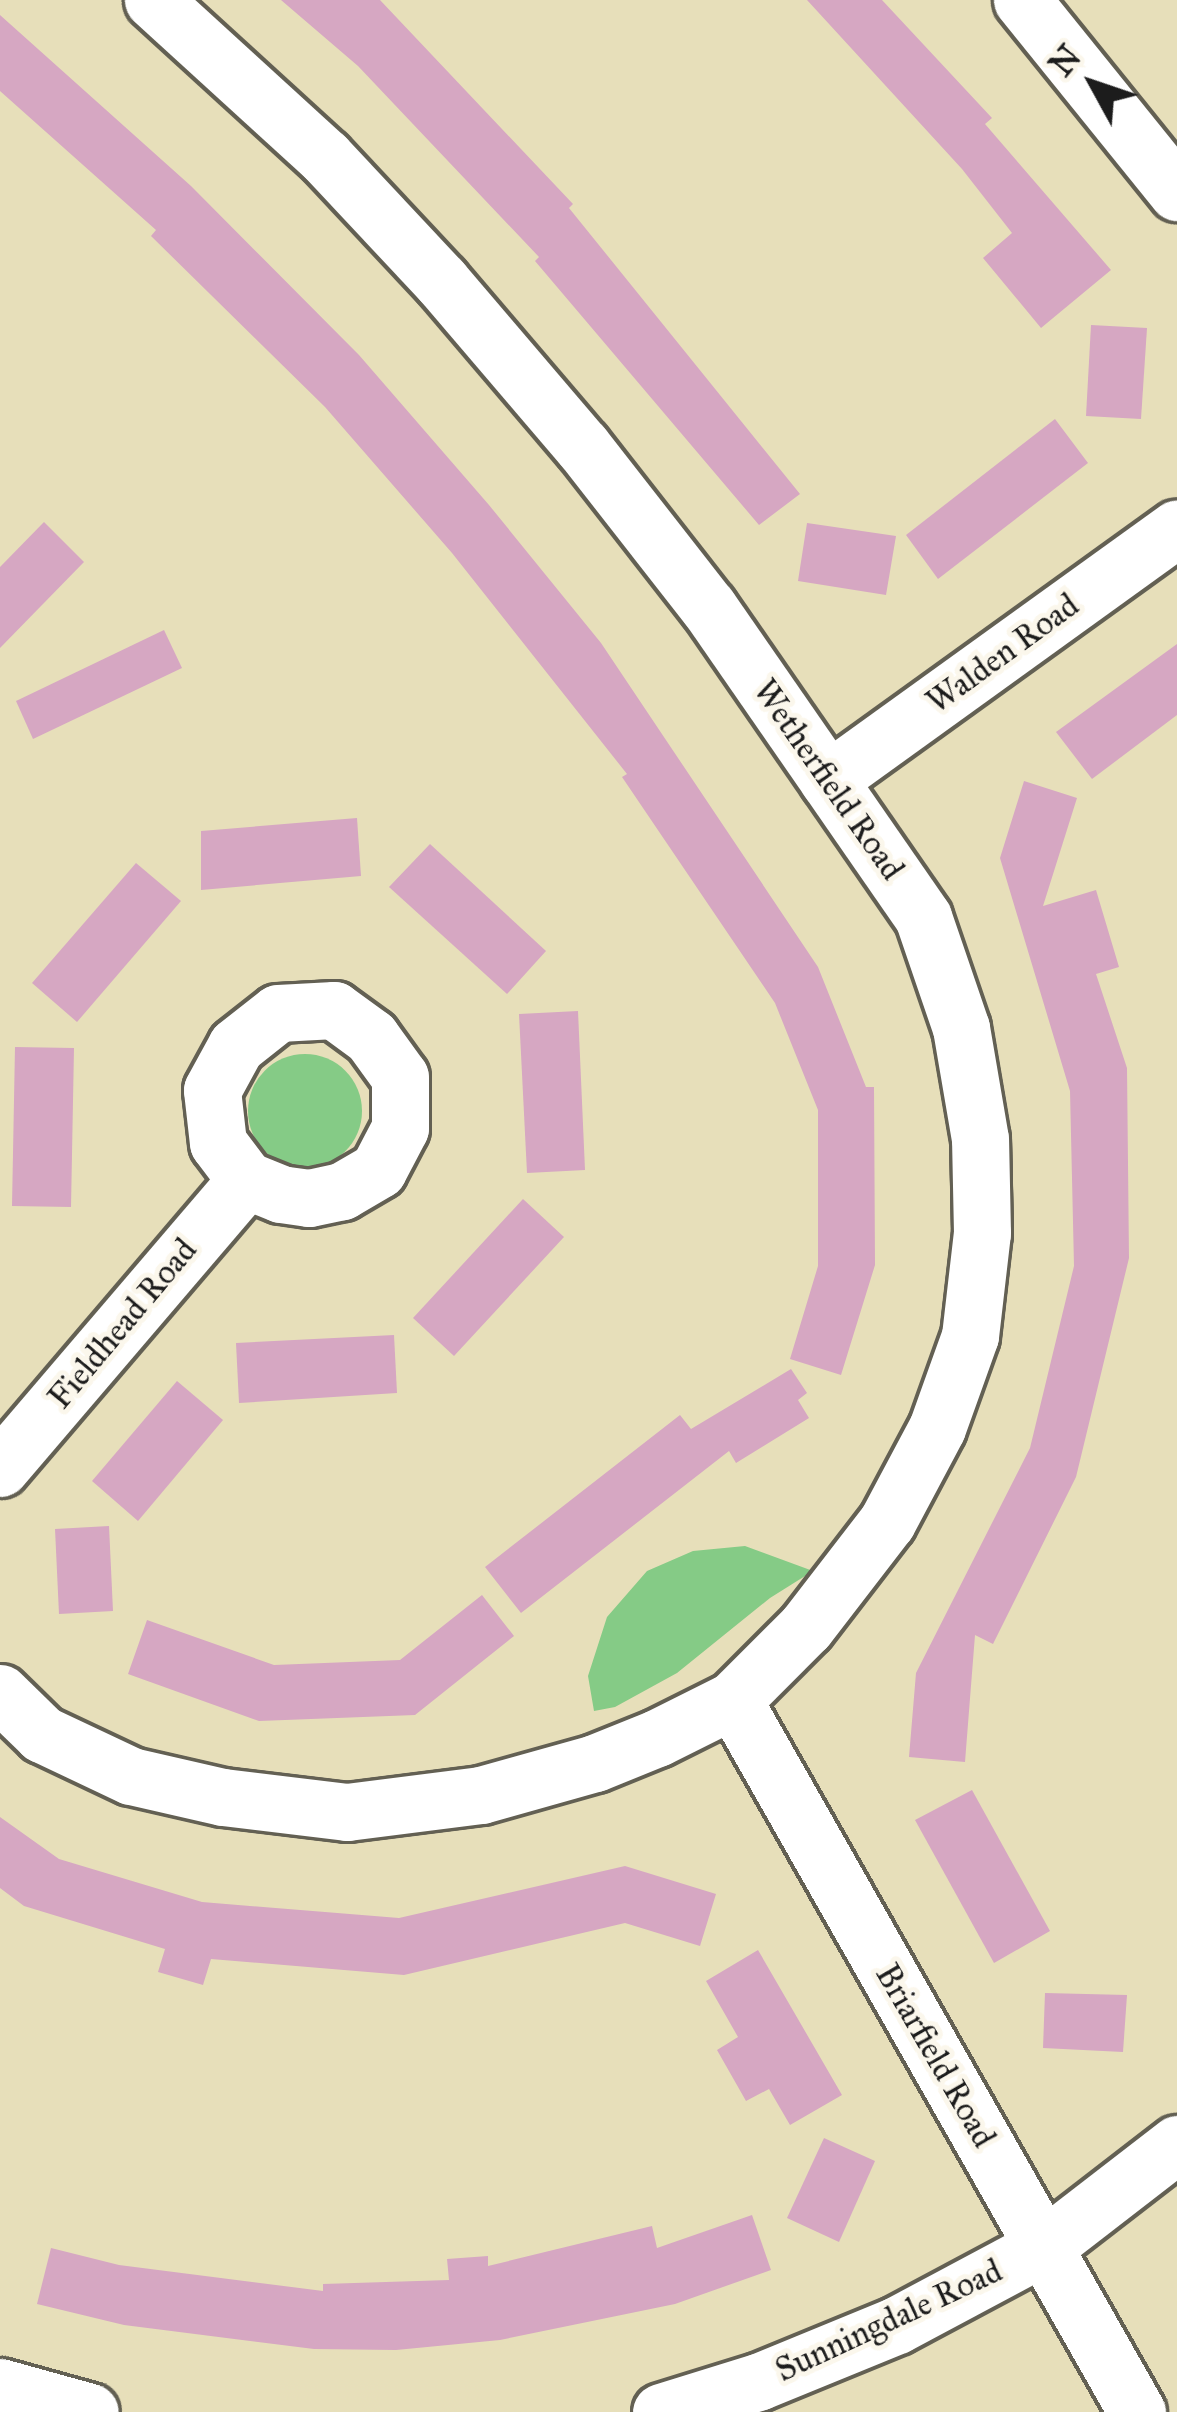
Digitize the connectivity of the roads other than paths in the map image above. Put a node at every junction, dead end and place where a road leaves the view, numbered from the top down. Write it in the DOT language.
graph roads {
  1 [pos="153,0"];
  2 [pos="1022,0"];
  3 [pos="1177,192"];
  4 [pos="1177,528"];
  5 [pos="828,780"];
  6 [pos="246,1180"];
  7 [pos="0,1468"];
  8 [pos="0,1694"];
  9 [pos="734,1700"];
  10 [pos="1177,2144"];
  11 [pos="1045,2246"];
  12 [pos="0,2386"];
  13 [pos="90,2412"];
  14 [pos="662,2412"];
  15 [pos="1137,2412"];
  1 -- 5 [label="street, Wetherfield Road"];
  2 -- 3 [label="street"];
  4 -- 5 [label="street, Walden Road"];
  5 -- 9 [label="street, Wetherfield Road"];
  6 -- 7 [label="street, Fieldhead Road"];
  8 -- 9 [label="street"];
  9 -- 11 [label="street, Briarfield Road"];
  10 -- 11 [label="street, Sunningdale Road"];
  11 -- 14 [label="street, Sunningdale Road"];
  11 -- 15 [label="street, Briarfield Road"];
  12 -- 13 [label="street"];
}
